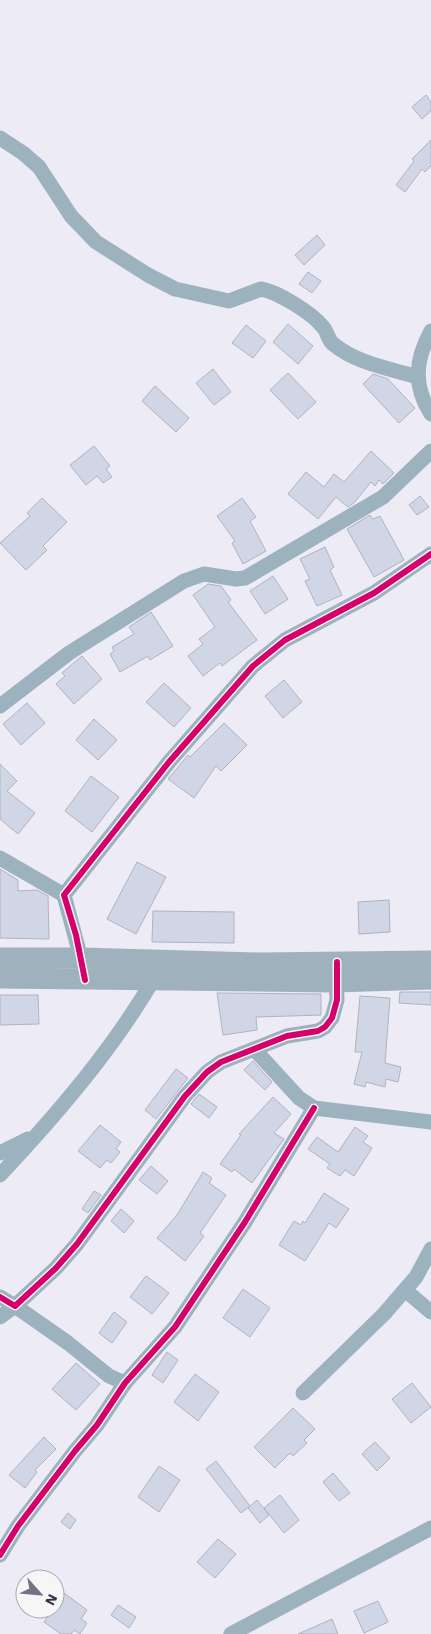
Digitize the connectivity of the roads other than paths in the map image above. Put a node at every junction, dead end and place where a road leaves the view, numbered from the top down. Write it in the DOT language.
graph roads {
  1 [pos="0,138"];
  2 [pos="431,331"];
  3 [pos="418,377"];
  4 [pos="431,414"];
  5 [pos="431,450"];
  6 [pos="431,554"];
  7 [pos="0,706"];
  8 [pos="0,858"];
  9 [pos="64,895"];
  10 [pos="0,958"];
  11 [pos="82,958"];
  12 [pos="164,960"];
  13 [pos="431,961"];
  14 [pos="336,972"];
  15 [pos="0,978"];
  16 [pos="154,979"];
  17 [pos="85,980"];
  18 [pos="431,980"];
  19 [pos="254,1049"];
  20 [pos="314,1108"];
  21 [pos="431,1122"];
  22 [pos="36,1135"];
  23 [pos="0,1153"];
  24 [pos="0,1175"];
  25 [pos="431,1249"];
  26 [pos="405,1290"];
  27 [pos="0,1297"];
  28 [pos="15,1306"];
  29 [pos="431,1312"];
  30 [pos="0,1317"];
  31 [pos="125,1383"];
  32 [pos="303,1393"];
  33 [pos="431,1528"];
  34 [pos="0,1555"];
  35 [pos="231,1634"];
  1 -- 3 [label="street"];
  2 -- 3 [label="street"];
  3 -- 4 [label="street"];
  5 -- 7 [label="street"];
  6 -- 9 [label="street"];
  8 -- 9 [label="street"];
  9 -- 11 [label="street"];
  10 -- 11 [label="main road"];
  11 -- 12 [label="main road"];
  11 -- 17 [label="street"];
  12 -- 14 [label="main road"];
  12 -- 16 [label="street"];
  13 -- 14 [label="main road"];
  14 -- 16 [label="main road"];
  14 -- 18 [label="main road"];
  14 -- 19 [label="street"];
  15 -- 17 [label="main road"];
  16 -- 17 [label="main road"];
  16 -- 22 [label="street"];
  19 -- 20 [label="street"];
  19 -- 28 [label="street"];
  20 -- 21 [label="street"];
  20 -- 31 [label="street"];
  22 -- 23 [label="street"];
  22 -- 24 [label="street"];
  25 -- 26 [label="street"];
  26 -- 29 [label="street"];
  26 -- 32 [label="street"];
  27 -- 28 [label="street"];
  28 -- 30 [label="street"];
  28 -- 31 [label="street"];
  31 -- 34 [label="street"];
  33 -- 35 [label="street"];
}
